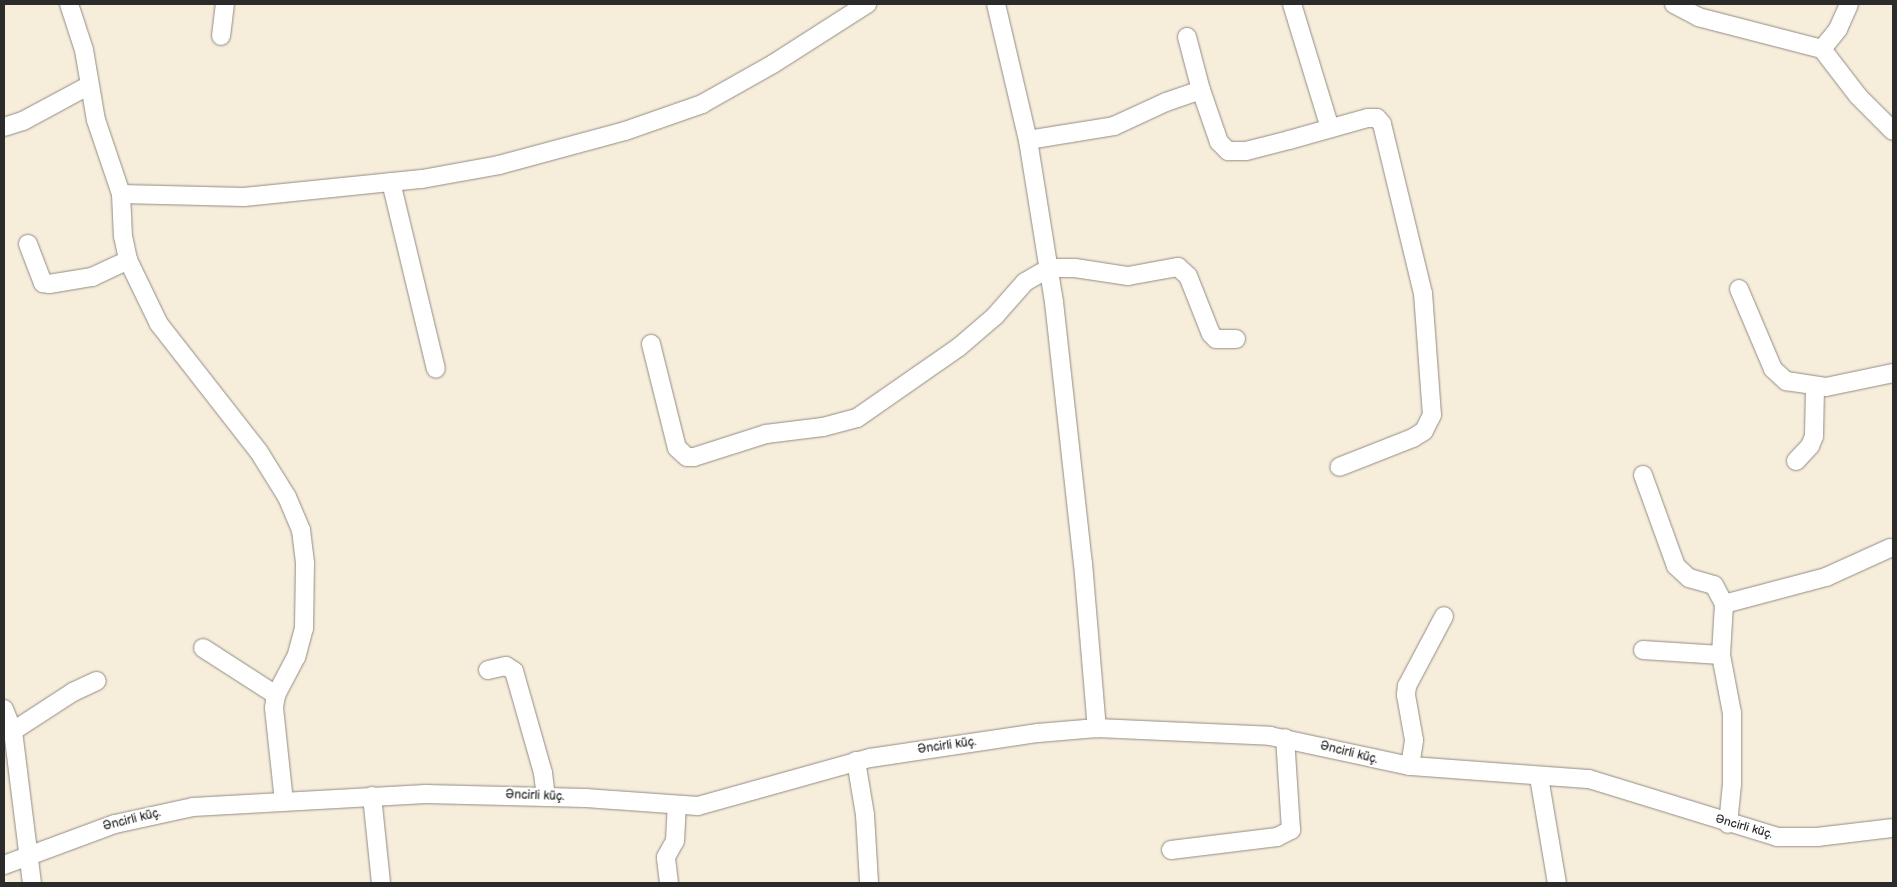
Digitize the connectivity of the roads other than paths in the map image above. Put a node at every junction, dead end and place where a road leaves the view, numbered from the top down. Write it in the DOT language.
graph roads {
  1 [pos="69,4"];
  2 [pos="224,4"];
  3 [pos="867,4"];
  4 [pos="996,4"];
  5 [pos="1292,4"];
  6 [pos="1674,4"];
  7 [pos="1849,4"];
  8 [pos="221,36"];
  9 [pos="1187,37"];
  10 [pos="1822,49"];
  11 [pos="88,86"];
  12 [pos="1200,90"];
  13 [pos="4,128"];
  14 [pos="1330,128"];
  15 [pos="1893,131"];
  16 [pos="1028,140"];
  17 [pos="391,182"];
  18 [pos="121,194"];
  19 [pos="28,244"];
  20 [pos="128,260"];
  21 [pos="1049,268"];
  22 [pos="1739,289"];
  23 [pos="1236,339"];
  24 [pos="651,344"];
  25 [pos="436,369"];
  26 [pos="1893,373"];
  27 [pos="1815,388"];
  28 [pos="1796,461"];
  29 [pos="1339,467"];
  30 [pos="1643,476"];
  31 [pos="1890,548"];
  32 [pos="1724,604"];
  33 [pos="1444,616"];
  34 [pos="203,648"];
  35 [pos="1643,650"];
  36 [pos="1721,655"];
  37 [pos="488,670"];
  38 [pos="97,681"];
  39 [pos="276,695"];
  40 [pos="4,709"];
  41 [pos="1097,728"];
  42 [pos="13,731"];
  43 [pos="1285,738"];
  44 [pos="856,761"];
  45 [pos="1410,766"];
  46 [pos="11,775"];
  47 [pos="1539,777"];
  48 [pos="372,796"];
  49 [pos="546,797"];
  50 [pos="284,801"];
  51 [pos="678,808"];
  52 [pos="1728,824"];
  53 [pos="1893,828"];
  54 [pos="1171,850"];
  55 [pos="28,856"];
  56 [pos="4,864"];
  57 [pos="32,883"];
  58 [pos="380,883"];
  59 [pos="669,883"];
  60 [pos="868,883"];
  61 [pos="1557,883"];
  1 -- 11 [label="street"];
  2 -- 8 [label="street"];
  3 -- 17 [label="street"];
  4 -- 16 [label="street"];
  5 -- 14 [label="street"];
  6 -- 10 [label="street"];
  7 -- 10 [label="street"];
  9 -- 12 [label="street"];
  10 -- 15 [label="street"];
  11 -- 13 [label="street"];
  11 -- 18 [label="street"];
  12 -- 14 [label="street"];
  12 -- 16 [label="street"];
  14 -- 29 [label="street"];
  16 -- 21 [label="street"];
  17 -- 18 [label="street"];
  17 -- 25 [label="street"];
  18 -- 20 [label="street"];
  19 -- 20 [label="street"];
  20 -- 39 [label="street"];
  21 -- 23 [label="street"];
  21 -- 24 [label="street"];
  21 -- 41 [label="street"];
  22 -- 27 [label="street"];
  26 -- 27 [label="street"];
  27 -- 28 [label="street"];
  30 -- 32 [label="street"];
  31 -- 32 [label="street"];
  32 -- 36 [label="street"];
  33 -- 45 [label="street"];
  34 -- 39 [label="street"];
  35 -- 36 [label="street"];
  36 -- 52 [label="street"];
  37 -- 49 [label="street"];
  38 -- 42 [label="street"];
  39 -- 50 [label="street"];
  40 -- 42 [label="street"];
  41 -- 43 [label="street, Əncirli küç."];
  41 -- 44 [label="street, Əncirli küç."];
  42 -- 46 [label="street"];
  43 -- 45 [label="street, Əncirli küç."];
  43 -- 54 [label="street"];
  44 -- 51 [label="street, Əncirli küç."];
  44 -- 60 [label="street"];
  45 -- 47 [label="street, Əncirli küç."];
  46 -- 55 [label="street"];
  47 -- 52 [label="street, Əncirli küç."];
  47 -- 61 [label="street"];
  48 -- 49 [label="street, Əncirli küç."];
  48 -- 50 [label="street, Əncirli küç."];
  48 -- 58 [label="street"];
  49 -- 51 [label="street, Əncirli küç."];
  50 -- 55 [label="street, Əncirli küç."];
  51 -- 59 [label="street"];
  52 -- 53 [label="street, Əncirli küç."];
  55 -- 56 [label="street, Əncirli küç."];
  55 -- 57 [label="street"];
}
